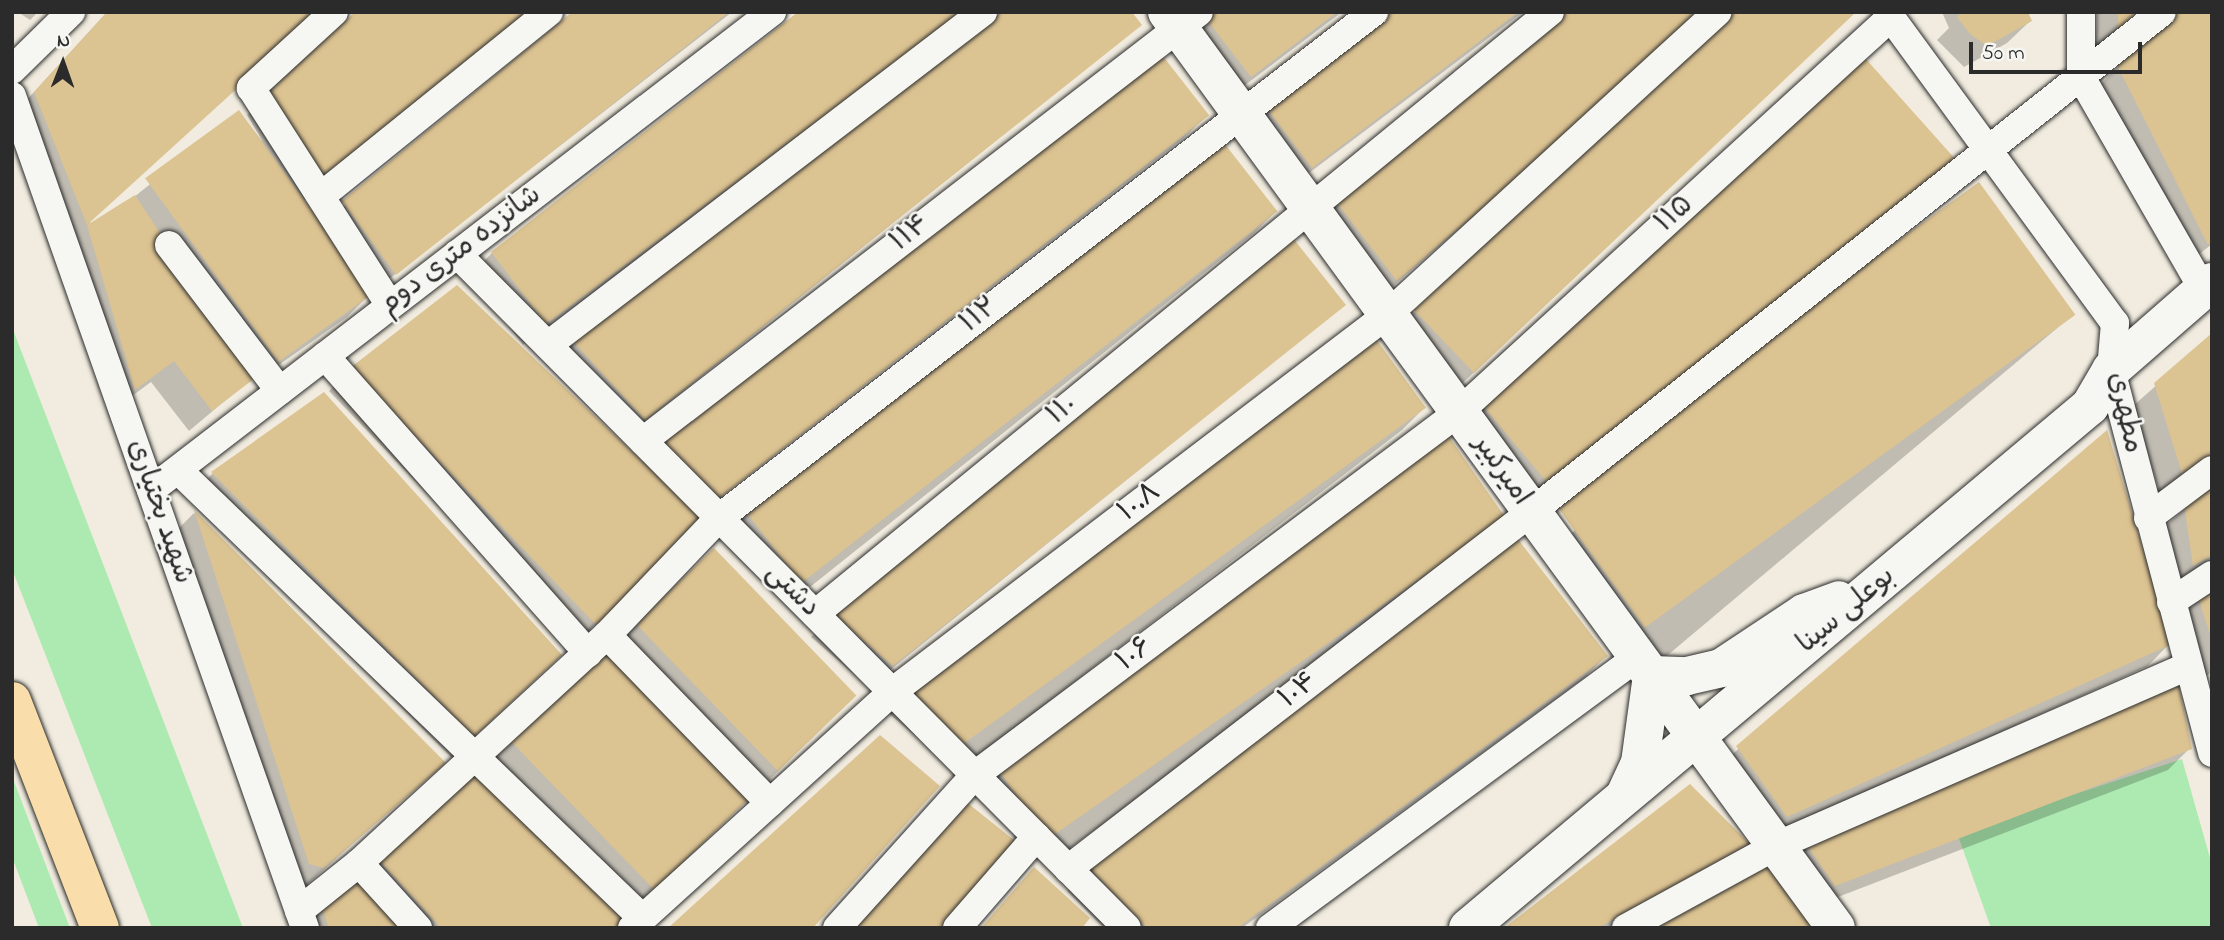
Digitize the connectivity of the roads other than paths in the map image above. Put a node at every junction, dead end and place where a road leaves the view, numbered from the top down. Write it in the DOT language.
graph roads {
  1 [pos="71,12"];
  2 [pos="334,12"];
  3 [pos="549,12"];
  4 [pos="772,12"];
  5 [pos="983,12"];
  6 [pos="1374,12"];
  7 [pos="1550,12"];
  8 [pos="1717,12"];
  9 [pos="2081,12"];
  10 [pos="2162,12"];
  11 [pos="1889,15"];
  12 [pos="1181,17"];
  13 [pos="12,70"];
  14 [pos="2081,77"];
  15 [pos="12,96"];
  16 [pos="1242,115"];
  17 [pos="1989,152"];
  18 [pos="321,196"];
  19 [pos="1310,208"];
  20 [pos="169,245"];
  21 [pos="457,254"];
  22 [pos="2208,285"];
  23 [pos="390,305"];
  24 [pos="1388,314"];
  25 [pos="548,345"];
  26 [pos="325,356"];
  27 [pos="2111,370"];
  28 [pos="280,391"];
  29 [pos="1459,412"];
  30 [pos="643,441"];
  31 [pos="2212,470"];
  32 [pos="179,471"];
  33 [pos="151,490"];
  34 [pos="1531,513"];
  35 [pos="719,518"];
  36 [pos="2148,518"];
  37 [pos="2212,575"];
  38 [pos="1875,587"];
  39 [pos="2171,602"];
  40 [pos="815,614"];
  41 [pos="598,644"];
  42 [pos="1645,666"];
  43 [pos="2198,680"];
  44 [pos="1756,687"];
  45 [pos="892,692"];
  46 [pos="12,701"];
  47 [pos="1697,736"];
  48 [pos="2212,753"];
  49 [pos="475,756"];
  50 [pos="975,775"];
  51 [pos="1736,790"];
  52 [pos="1623,798"];
  53 [pos="770,803"];
  54 [pos="1036,836"];
  55 [pos="1776,846"];
  56 [pos="359,863"];
  57 [pos="1068,869"];
  58 [pos="302,919"];
  59 [pos="637,923"];
  60 [pos="1114,923"];
  61 [pos="100,928"];
  62 [pos="418,928"];
  63 [pos="837,928"];
  64 [pos="957,928"];
  65 [pos="1270,928"];
  66 [pos="1468,928"];
  67 [pos="1626,928"];
  68 [pos="1836,928"];
  1 -- 13 [label="street"];
  2 -- 18 [label="street"];
  3 -- 18 [label="street"];
  4 -- 21 [label="street, شانزده متری دوم"];
  5 -- 25 [label="street"];
  6 -- 16 [label="street, ۱۱۲"];
  7 -- 19 [label="street, ۱۱۰"];
  8 -- 24 [label="street, ۱۰.۸"];
  9 -- 14 [label="street"];
  10 -- 14 [label="street, ۱۰۴"];
  11 -- 17 [label="street, مطهری"];
  11 -- 29 [label="street, ۱۱۵"];
  12 -- 16 [label="main road, امیرکبیر"];
  12 -- 30 [label="street, ۱۱۴"];
  14 -- 17 [label="street, ۱۰۴"];
  14 -- 22 [label="street"];
  15 -- 33 [label="street, شهید بختیاری"];
  16 -- 19 [label="main road, امیرکبیر"];
  16 -- 35 [label="street, ۱۱۲"];
  17 -- 27 [label="street, مطهری"];
  17 -- 34 [label="street, ۱۰۴"];
  18 -- 23 [label="street"];
  19 -- 24 [label="main road, امیرکبیر"];
  19 -- 40 [label="street, ۱۱۰"];
  20 -- 28 [label="street"];
  21 -- 23 [label="street, شانزده متری دوم"];
  21 -- 25 [label="street, دشتی"];
  22 -- 27 [label="main road, بوعلی سینا"];
  23 -- 26 [label="street, شانزده متری دوم"];
  24 -- 29 [label="main road, امیرکبیر"];
  24 -- 45 [label="street, ۱۰.۸"];
  25 -- 30 [label="street, دشتی"];
  26 -- 28 [label="street, شانزده متری دوم"];
  26 -- 41 [label="street"];
  27 -- 36 [label="street, مطهری"];
  27 -- 38 [label="main road, بوعلی سینا"];
  28 -- 32 [label="street, شانزده متری دوم"];
  29 -- 34 [label="main road, امیرکبیر"];
  29 -- 50 [label="street, ۱۰۶"];
  30 -- 35 [label="street, دشتی"];
  31 -- 36 [label="street"];
  32 -- 33 [label="street, شانزده متری دوم"];
  32 -- 49 [label="street"];
  33 -- 58 [label="street, شهید بختیاری"];
  34 -- 42 [label="main road, امیرکبیر"];
  34 -- 57 [label="street, ۱۰۴"];
  35 -- 40 [label="street, دشتی"];
  35 -- 41 [label="street, ۱۱۲"];
  36 -- 39 [label="street, مطهری"];
  37 -- 39 [label="street"];
  38 -- 42 [label="main road"];
  38 -- 44 [label="main road, بوعلی سینا"];
  39 -- 43 [label="street, مطهری"];
  40 -- 45 [label="street, دشتی"];
  41 -- 49 [label="street, ۱۱۲"];
  41 -- 53 [label="street"];
  42 -- 47 [label="main road, امیرکبیر"];
  42 -- 52 [label="main road"];
  42 -- 65 [label="street"];
  43 -- 48 [label="street, مطهری"];
  43 -- 55 [label="street"];
  44 -- 47 [label="main road, بوعلی سینا"];
  44 -- 51 [label="main road"];
  45 -- 50 [label="street, دشتی"];
  45 -- 53 [label="street, ۱۰.۸"];
  46 -- 61 [label="highway"];
  47 -- 51 [label="main road, امیرکبیر"];
  47 -- 52 [label="main road, بوعلی سینا"];
  49 -- 56 [label="street, ۱۱۲"];
  49 -- 59 [label="street"];
  50 -- 54 [label="street, دشتی"];
  50 -- 63 [label="street, ۱۰۶"];
  51 -- 55 [label="main road, امیرکبیر"];
  52 -- 66 [label="main road, بوعلی سینا"];
  53 -- 59 [label="street, ۱۰.۸"];
  54 -- 57 [label="street, دشتی"];
  54 -- 64 [label="street"];
  55 -- 67 [label="street"];
  55 -- 68 [label="main road, امیرکبیر"];
  56 -- 58 [label="street, ۱۱۲"];
  56 -- 62 [label="street"];
  57 -- 60 [label="street, دشتی"];
}
